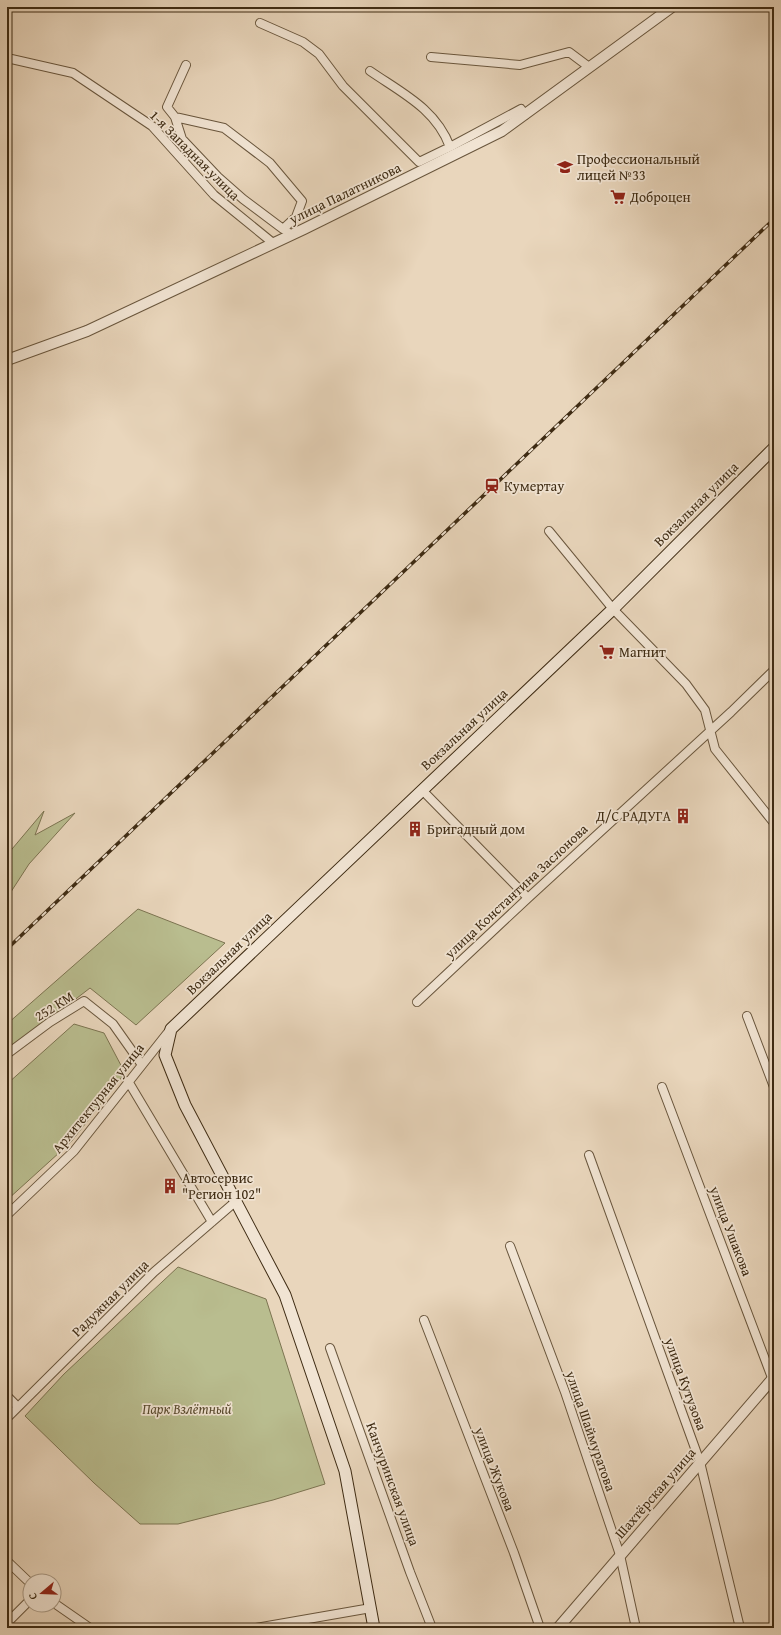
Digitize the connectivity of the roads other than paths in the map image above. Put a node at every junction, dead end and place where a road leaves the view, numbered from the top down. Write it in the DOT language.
graph roads {
  1 [pos="672,7"];
  2 [pos="260,23"];
  3 [pos="431,57"];
  4 [pos="7,58"];
  5 [pos="186,65"];
  6 [pos="589,67"];
  7 [pos="370,71"];
  8 [pos="525,115"];
  9 [pos="175,117"];
  10 [pos="450,147"];
  11 [pos="288,232"];
  12 [pos="273,243"];
  13 [pos="7,360"];
  14 [pos="774,448"];
  15 [pos="548,531"];
  16 [pos="613,609"];
  17 [pos="774,670"];
  18 [pos="711,729"];
  19 [pos="422,790"];
  20 [pos="774,823"];
  21 [pos="528,898"];
  22 [pos="417,1002"];
  23 [pos="747,1016"];
  24 [pos="171,1029"];
  25 [pos="7,1054"];
  26 [pos="142,1065"];
  27 [pos="128,1081"];
  28 [pos="774,1086"];
  29 [pos="662,1087"];
  30 [pos="589,1156"];
  31 [pos="235,1202"];
  32 [pos="7,1215"];
  33 [pos="212,1222"];
  34 [pos="510,1246"];
  35 [pos="424,1320"];
  36 [pos="330,1348"];
  37 [pos="774,1380"];
  38 [pos="7,1396"];
  39 [pos="18,1407"];
  40 [pos="7,1418"];
  41 [pos="700,1462"];
  42 [pos="620,1555"];
  43 [pos="7,1561"];
  44 [pos="22,1575"];
  45 [pos="22,1608"];
  46 [pos="371,1608"];
  47 [pos="62,1609"];
  48 [pos="7,1623"];
  49 [pos="90,1628"];
  50 [pos="256,1628"];
  51 [pos="374,1628"];
  52 [pos="432,1628"];
  53 [pos="540,1628"];
  54 [pos="558,1628"];
  55 [pos="636,1628"];
  56 [pos="740,1628"];
  1 -- 6 [label="street, улица Палатникова"];
  2 -- 10 [label="street"];
  3 -- 6 [label="street"];
  4 -- 12 [label="street, 1-я Западная улица"];
  5 -- 9 [label="street"];
  6 -- 8 [label="street, улица Палатникова"];
  7 -- 10 [label="street"];
  8 -- 10 [label="street"];
  8 -- 11 [label="street, улица Палатникова"];
  9 -- 11 [label="street"];
  9 -- 11 [label="street"];
  11 -- 12 [label="street, улица Палатникова"];
  12 -- 13 [label="street, улица Палатникова"];
  14 -- 16 [label="main road, Вокзальная улица"];
  15 -- 16 [label="street"];
  16 -- 18 [label="street"];
  16 -- 19 [label="main road, Вокзальная улица"];
  17 -- 18 [label="street, улица Константина Заслонова"];
  18 -- 20 [label="street"];
  18 -- 21 [label="street, улица Константина Заслонова"];
  19 -- 21 [label="street"];
  19 -- 24 [label="main road, Вокзальная улица"];
  21 -- 22 [label="street, улица Константина Заслонова"];
  23 -- 28 [label="street"];
  24 -- 26 [label="street, Архитектурная улица"];
  24 -- 31 [label="main road"];
  25 -- 26 [label="street, 252 КМ"];
  26 -- 27 [label="street, Архитектурная улица"];
  27 -- 32 [label="street, Архитектурная улица"];
  27 -- 33 [label="street"];
  29 -- 37 [label="street, улица Ушакова"];
  30 -- 41 [label="street, улица Кутузова"];
  31 -- 33 [label="street, Радужная улица"];
  31 -- 46 [label="main road"];
  33 -- 39 [label="street, Радужная улица"];
  34 -- 42 [label="street, улица Шаймуратова"];
  35 -- 53 [label="street, улица Жукова"];
  36 -- 52 [label="street, Канчуринская улица"];
  37 -- 41 [label="street, Шахтёрская улица"];
  38 -- 39 [label="street"];
  39 -- 40 [label="street, Радужная улица"];
  41 -- 42 [label="street, Шахтёрская улица"];
  41 -- 56 [label="street, улица Кутузова"];
  42 -- 54 [label="street, Шахтёрская улица"];
  42 -- 55 [label="street, улица Шаймуратова"];
  43 -- 44 [label="street"];
  45 -- 48 [label="street"];
  46 -- 50 [label="street"];
  46 -- 51 [label="main road"];
  47 -- 49 [label="street"];
}
